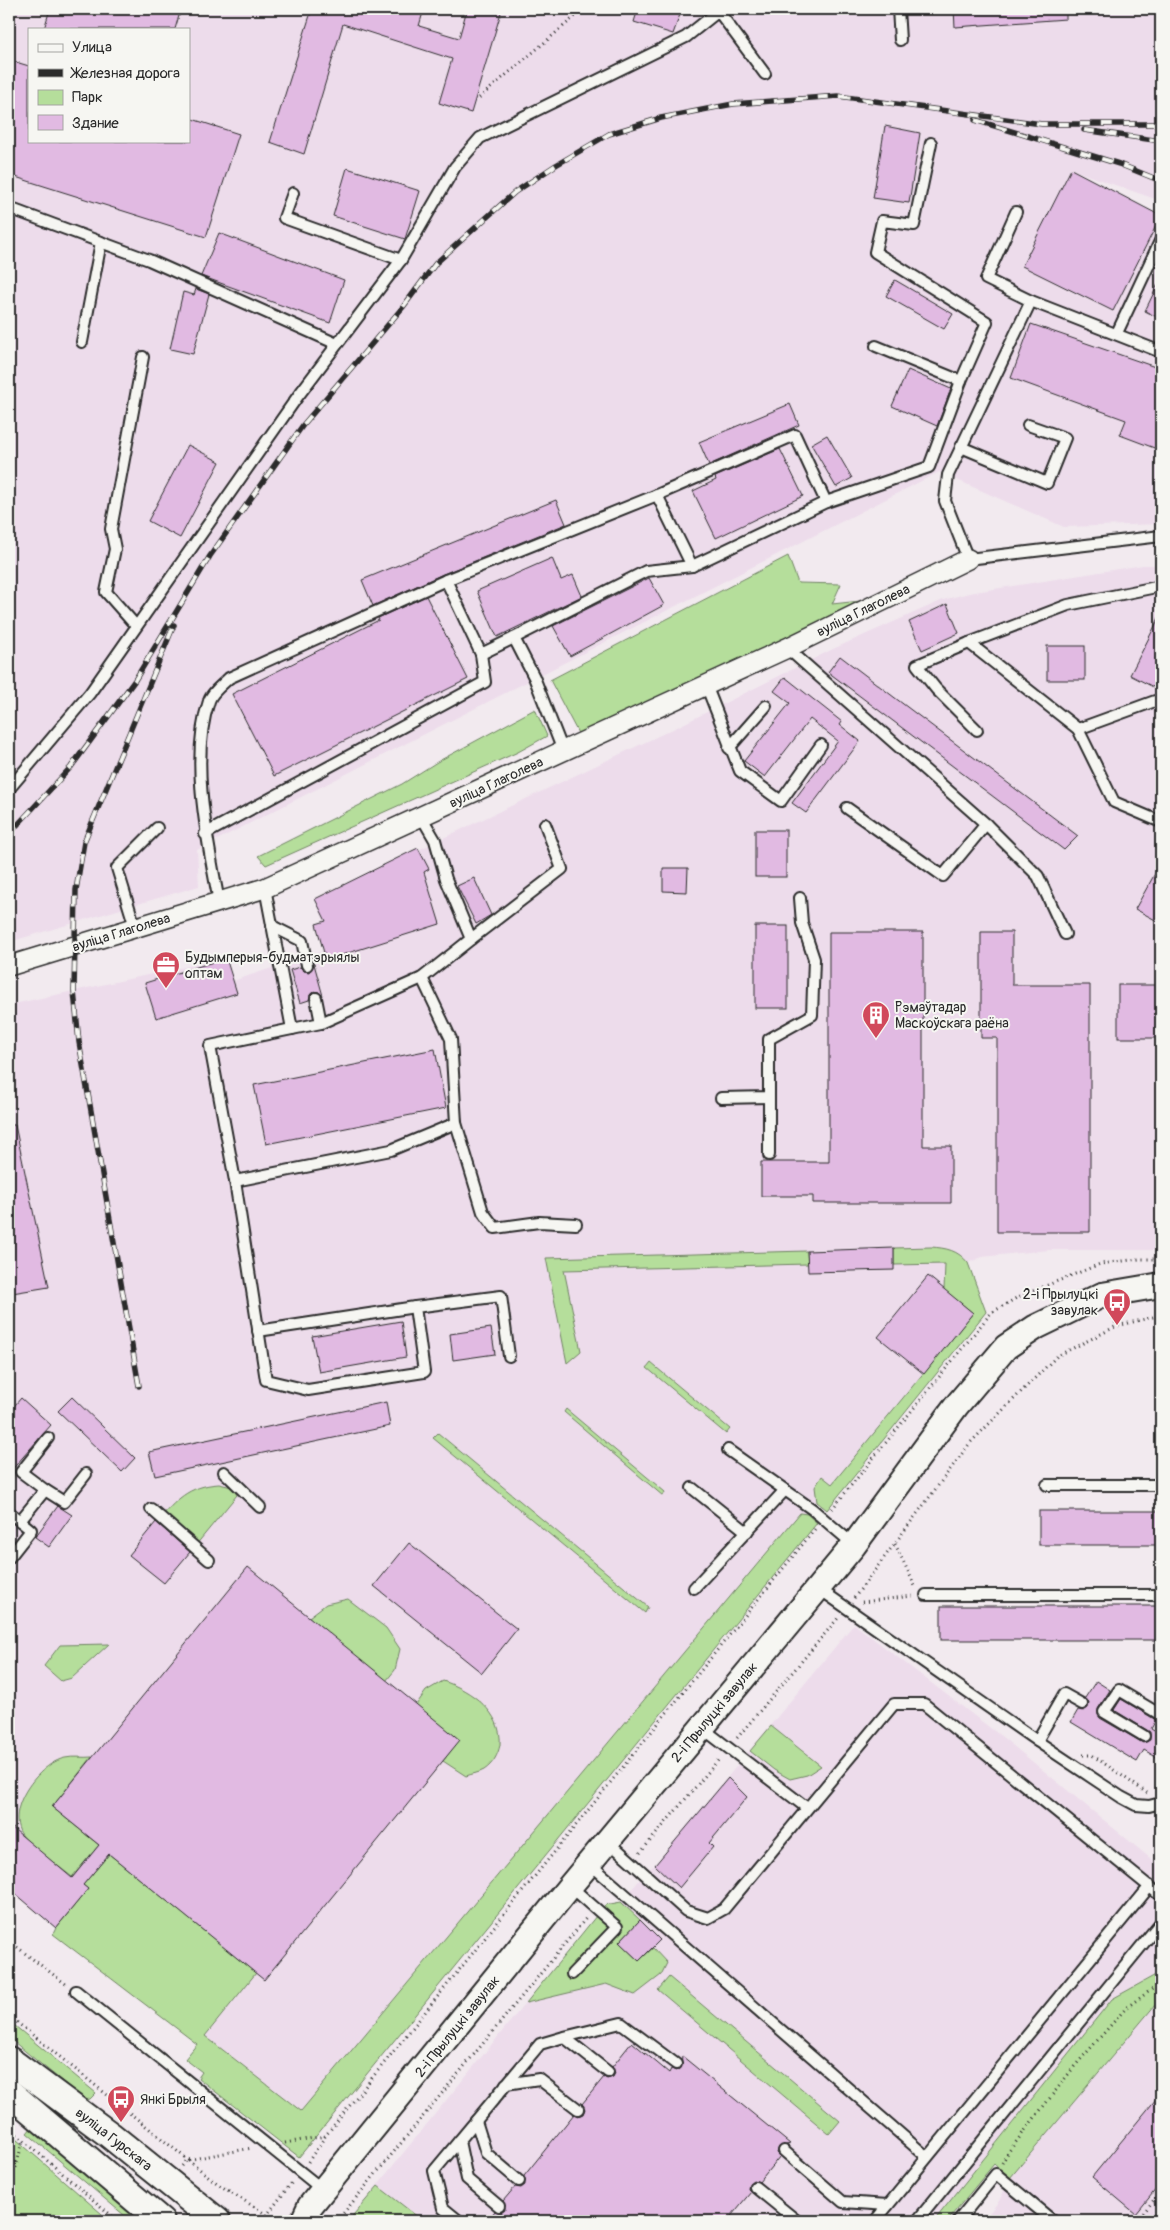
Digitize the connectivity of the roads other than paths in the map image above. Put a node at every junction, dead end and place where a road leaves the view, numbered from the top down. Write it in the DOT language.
graph roads {
  1 [pos="898,9"];
  2 [pos="720,10"];
  3 [pos="900,40"];
  4 [pos="765,74"];
  5 [pos="931,143"];
  6 [pos="293,193"];
  7 [pos="9,208"];
  8 [pos="1016,212"];
  9 [pos="1161,239"];
  10 [pos="101,242"];
  11 [pos="401,260"];
  12 [pos="1031,301"];
  13 [pos="1117,333"];
  14 [pos="82,342"];
  15 [pos="337,344"];
  16 [pos="876,346"];
  17 [pos="1161,352"];
  18 [pos="143,357"];
  19 [pos="961,381"];
  20 [pos="1028,425"];
  21 [pos="961,447"];
  22 [pos="657,495"];
  23 [pos="826,502"];
  24 [pos="1161,536"];
  25 [pos="968,559"];
  26 [pos="692,566"];
  27 [pos="446,580"];
  28 [pos="1161,586"];
  29 [pos="136,626"];
  30 [pos="514,638"];
  31 [pos="969,643"];
  32 [pos="787,648"];
  33 [pos="481,654"];
  34 [pos="706,685"];
  35 [pos="1161,705"];
  36 [pos="766,706"];
  37 [pos="1078,729"];
  38 [pos="977,730"];
  39 [pos="821,745"];
  40 [pos="729,748"];
  41 [pos="563,751"];
  42 [pos="9,789"];
  43 [pos="847,808"];
  44 [pos="421,816"];
  45 [pos="1161,822"];
  46 [pos="545,824"];
  47 [pos="986,824"];
  48 [pos="157,828"];
  49 [pos="205,834"];
  50 [pos="265,888"];
  51 [pos="800,898"];
  52 [pos="219,902"];
  53 [pos="272,926"];
  54 [pos="135,927"];
  55 [pos="1065,934"];
  56 [pos="471,939"];
  57 [pos="308,964"];
  58 [pos="9,966"];
  59 [pos="422,978"];
  60 [pos="316,998"];
  61 [pos="321,1023"];
  62 [pos="292,1029"];
  63 [pos="769,1097"];
  64 [pos="721,1098"];
  65 [pos="456,1123"];
  66 [pos="769,1155"];
  67 [pos="235,1181"];
  68 [pos="576,1224"];
  69 [pos="1161,1285"];
  70 [pos="415,1307"];
  71 [pos="258,1331"];
  72 [pos="509,1356"];
  73 [pos="48,1438"];
  74 [pos="728,1450"];
  75 [pos="224,1472"];
  76 [pos="86,1474"];
  77 [pos="1047,1485"];
  78 [pos="1161,1485"];
  79 [pos="692,1488"];
  80 [pos="45,1490"];
  81 [pos="785,1490"];
  82 [pos="260,1507"];
  83 [pos="151,1509"];
  84 [pos="9,1512"];
  85 [pos="20,1521"];
  86 [pos="747,1532"];
  87 [pos="854,1545"];
  88 [pos="9,1558"];
  89 [pos="209,1560"];
  90 [pos="694,1588"];
  91 [pos="818,1588"];
  92 [pos="926,1595"];
  93 [pos="1161,1596"];
  94 [pos="1082,1704"];
  95 [pos="1161,1715"];
  96 [pos="701,1727"];
  97 [pos="1144,1736"];
  98 [pos="1037,1741"];
  99 [pos="1157,1800"];
  100 [pos="807,1808"];
  101 [pos="608,1841"];
  102 [pos="590,1863"];
  103 [pos="570,1886"];
  104 [pos="1150,1886"];
  105 [pos="1161,1896"];
  106 [pos="1161,1922"];
  107 [pos="572,1974"];
  108 [pos="76,1991"];
  109 [pos="564,2037"];
  110 [pos="9,2060"];
  111 [pos="676,2064"];
  112 [pos="608,2072"];
  113 [pos="506,2084"];
  114 [pos="9,2092"];
  115 [pos="578,2109"];
  116 [pos="476,2121"];
  117 [pos="459,2141"];
  118 [pos="784,2151"];
  119 [pos="927,2157"];
  120 [pos="519,2181"];
  121 [pos="755,2187"];
  122 [pos="888,2205"];
  123 [pos="312,2206"];
  124 [pos="499,2206"];
  125 [pos="161,2221"];
  126 [pos="217,2221"];
  127 [pos="288,2221"];
  128 [pos="459,2221"];
  129 [pos="797,2221"];
  130 [pos="875,2221"];
  131 [pos="917,2221"];
  132 [pos="958,2221"];
  133 [pos="1053,2221"];
  1 -- 3 [label="lane"];
  2 -- 4 [label="lane"];
  2 -- 11 [label="lane"];
  5 -- 19 [label="lane"];
  6 -- 11 [label="lane"];
  7 -- 10 [label="lane"];
  8 -- 12 [label="lane"];
  9 -- 13 [label="lane"];
  10 -- 14 [label="lane"];
  10 -- 15 [label="lane"];
  11 -- 15 [label="lane"];
  12 -- 13 [label="lane"];
  12 -- 21 [label="lane"];
  13 -- 17 [label="lane"];
  15 -- 29 [label="lane"];
  16 -- 19 [label="lane"];
  18 -- 29 [label="lane"];
  19 -- 23 [label="lane"];
  20 -- 21 [label="lane"];
  21 -- 25 [label="lane"];
  22 -- 23 [label="lane"];
  22 -- 26 [label="lane"];
  22 -- 27 [label="lane"];
  23 -- 26 [label="lane"];
  24 -- 25 [label="lane"];
  25 -- 32 [label="street, вуліца Глаголева"];
  26 -- 30 [label="lane"];
  27 -- 33 [label="lane"];
  27 -- 49 [label="lane"];
  28 -- 31 [label="lane"];
  29 -- 42 [label="lane"];
  30 -- 33 [label="lane"];
  30 -- 41 [label="lane"];
  31 -- 37 [label="lane"];
  31 -- 38 [label="lane"];
  32 -- 34 [label="street, вуліца Глаголева"];
  32 -- 47 [label="lane"];
  33 -- 49 [label="lane"];
  34 -- 40 [label="lane"];
  34 -- 41 [label="street, вуліца Глаголева"];
  35 -- 37 [label="lane"];
  36 -- 40 [label="lane"];
  37 -- 45 [label="lane"];
  39 -- 40 [label="lane"];
  41 -- 44 [label="street, вуліца Глаголева"];
  43 -- 47 [label="lane"];
  44 -- 50 [label="street, вуліца Глаголева"];
  44 -- 56 [label="lane"];
  46 -- 56 [label="lane"];
  47 -- 55 [label="lane"];
  48 -- 54 [label="lane"];
  49 -- 52 [label="lane"];
  50 -- 52 [label="street, вуліца Глаголева"];
  50 -- 53 [label="lane"];
  51 -- 63 [label="lane"];
  52 -- 54 [label="street, вуліца Глаголева"];
  53 -- 57 [label="lane"];
  53 -- 62 [label="lane"];
  54 -- 58 [label="street, вуліца Глаголева"];
  56 -- 59 [label="lane"];
  59 -- 61 [label="lane"];
  59 -- 65 [label="lane"];
  60 -- 61 [label="lane"];
  61 -- 62 [label="lane"];
  62 -- 67 [label="lane"];
  63 -- 64 [label="lane"];
  63 -- 66 [label="lane"];
  65 -- 67 [label="lane"];
  65 -- 68 [label="lane"];
  67 -- 71 [label="lane"];
  69 -- 87 [label="street, 2-і Прылуцкі завулак"];
  70 -- 71 [label="lane"];
  70 -- 71 [label="lane"];
  70 -- 72 [label="lane"];
  73 -- 80 [label="lane"];
  74 -- 81 [label="lane"];
  75 -- 82 [label="lane"];
  76 -- 80 [label="lane"];
  77 -- 78 [label="lane"];
  79 -- 86 [label="lane"];
  80 -- 85 [label="lane"];
  81 -- 86 [label="lane"];
  81 -- 87 [label="lane"];
  83 -- 89 [label="lane"];
  84 -- 85 [label="lane"];
  85 -- 88 [label="lane"];
  86 -- 90 [label="lane"];
  87 -- 91 [label="street, 2-і Прылуцкі завулак"];
  91 -- 96 [label="street, 2-і Прылуцкі завулак"];
  91 -- 98 [label="lane"];
  92 -- 93 [label="lane"];
  94 -- 98 [label="lane"];
  95 -- 97 [label="lane"];
  96 -- 100 [label="lane"];
  96 -- 101 [label="street, 2-і Прылуцкі завулак"];
  98 -- 99 [label="lane"];
  100 -- 101 [label="lane"];
  100 -- 104 [label="lane"];
  101 -- 102 [label="street, 2-і Прылуцкі завулак"];
  102 -- 103 [label="street, 2-і Прылуцкі завулак"];
  102 -- 119 [label="lane"];
  103 -- 107 [label="lane"];
  103 -- 123 [label="street, 2-і Прылуцкі завулак"];
  104 -- 105 [label="lane"];
  104 -- 119 [label="lane"];
  106 -- 131 [label="lane"];
  108 -- 123 [label="lane"];
  109 -- 111 [label="lane"];
  109 -- 112 [label="lane"];
  109 -- 113 [label="lane"];
  110 -- 126 [label="main road, вуліца Гурскага"];
  113 -- 115 [label="lane"];
  113 -- 116 [label="lane"];
  114 -- 125 [label="main road"];
  116 -- 117 [label="lane"];
  116 -- 120 [label="lane"];
  117 -- 124 [label="lane"];
  117 -- 128 [label="lane"];
  118 -- 122 [label="lane"];
  119 -- 122 [label="lane"];
  121 -- 129 [label="lane"];
  122 -- 130 [label="lane"];
  123 -- 127 [label="street, 2-і Прылуцкі завулак"];
  132 -- 133 [label="lane"];
}
